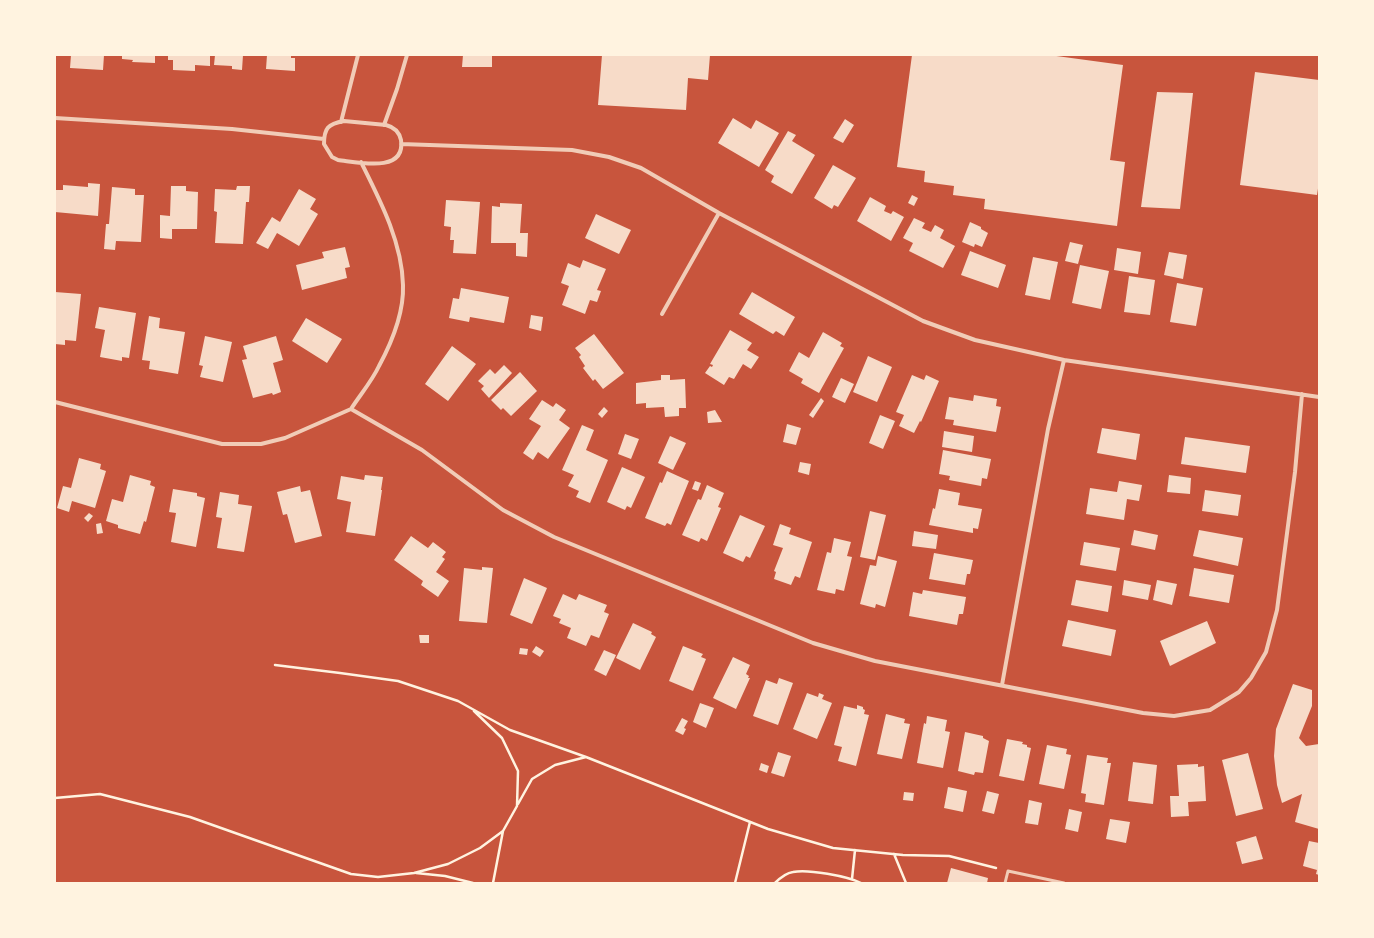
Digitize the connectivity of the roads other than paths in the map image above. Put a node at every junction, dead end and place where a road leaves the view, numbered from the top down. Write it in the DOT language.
graph roads {
  1 [pos="358,55"];
  2 [pos="407,55"];
  3 [pos="55,118"];
  4 [pos="341,122"];
  5 [pos="384,125"];
  6 [pos="324,139"];
  7 [pos="401,144"];
  8 [pos="361,162"];
  9 [pos="719,214"];
  10 [pos="662,314"];
  11 [pos="1064,360"];
  12 [pos="1302,394"];
  13 [pos="1319,397"];
  14 [pos="55,402"];
  15 [pos="351,409"];
  16 [pos="1002,685"];
  17 [pos="1005,883"];
  18 [pos="1064,883"];
  1 -- 4 [label="street"];
  2 -- 5 [label="street"];
  3 -- 6 [label="street"];
  4 -- 5 [label="street"];
  4 -- 6 [label="street"];
  5 -- 7 [label="street"];
  6 -- 8 [label="street"];
  7 -- 8 [label="street"];
  7 -- 9 [label="street"];
  8 -- 15 [label="street"];
  9 -- 10 [label="street"];
  9 -- 11 [label="street"];
  11 -- 12 [label="street"];
  11 -- 16 [label="street"];
  12 -- 13 [label="street"];
  12 -- 16 [label="street"];
  14 -- 15 [label="street"];
  15 -- 16 [label="street"];
  17 -- 18 [label="lane"];
}
